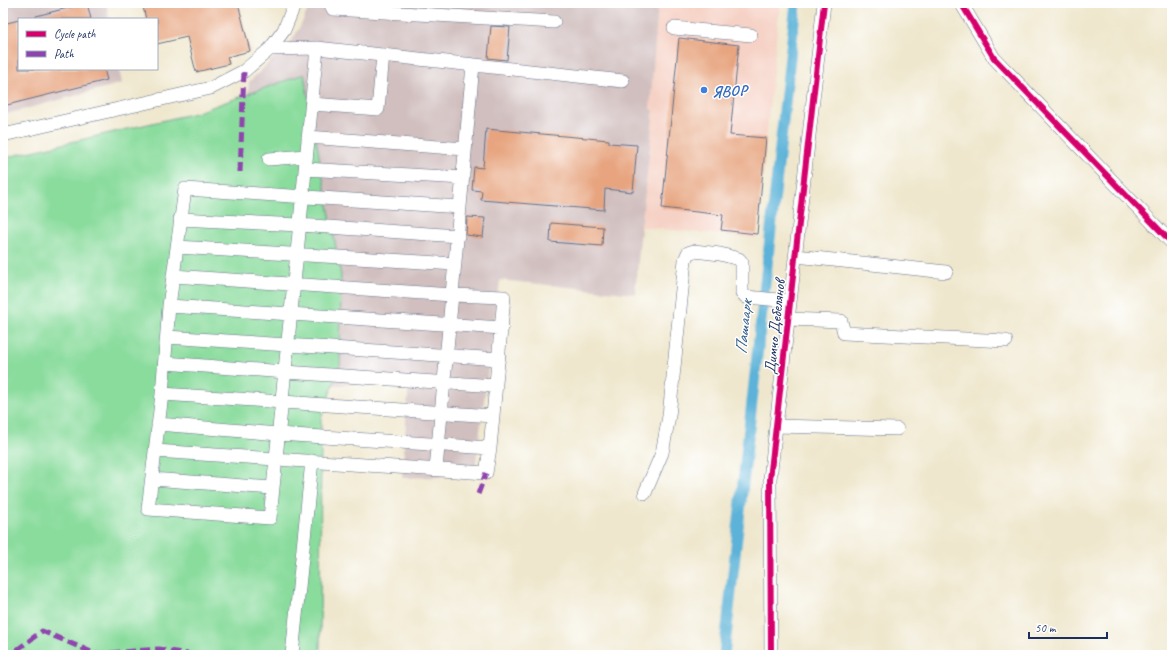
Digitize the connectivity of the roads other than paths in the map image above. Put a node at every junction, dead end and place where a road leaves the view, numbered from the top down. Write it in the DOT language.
graph roads {
  1 [pos="295,3"];
  2 [pos="330,3"];
  3 [pos="824,3"];
  4 [pos="961,3"];
  5 [pos="554,22"];
  6 [pos="674,28"];
  7 [pos="751,35"];
  8 [pos="317,48"];
  9 [pos="270,49"];
  10 [pos="383,55"];
  11 [pos="473,65"];
  12 [pos="623,81"];
  13 [pos="312,104"];
  14 [pos="3,135"];
  15 [pos="308,137"];
  16 [pos="465,149"];
  17 [pos="269,159"];
  18 [pos="306,162"];
  19 [pos="463,178"];
  20 [pos="302,196"];
  21 [pos="460,207"];
  22 [pos="180,220"];
  23 [pos="299,225"];
  24 [pos="458,236"];
  25 [pos="1172,243"];
  26 [pos="177,246"];
  27 [pos="297,253"];
  28 [pos="796,256"];
  29 [pos="455,264"];
  30 [pos="946,272"];
  31 [pos="173,276"];
  32 [pos="293,284"];
  33 [pos="452,295"];
  34 [pos="790,301"];
  35 [pos="169,306"];
  36 [pos="290,315"];
  37 [pos="788,319"];
  38 [pos="449,326"];
  39 [pos="502,328"];
  40 [pos="167,337"];
  41 [pos="1006,341"];
  42 [pos="287,345"];
  43 [pos="446,355"];
  44 [pos="498,359"];
  45 [pos="165,363"];
  46 [pos="284,372"];
  47 [pos="444,382"];
  48 [pos="496,386"];
  49 [pos="162,394"];
  50 [pos="282,402"];
  51 [pos="441,413"];
  52 [pos="493,416"];
  53 [pos="158,424"];
  54 [pos="776,426"];
  55 [pos="897,429"];
  56 [pos="278,434"];
  57 [pos="439,444"];
  58 [pos="490,448"];
  59 [pos="154,451"];
  60 [pos="276,458"];
  61 [pos="312,461"];
  62 [pos="436,469"];
  63 [pos="152,479"];
  64 [pos="272,488"];
  65 [pos="645,493"];
  66 [pos="292,655"];
  67 [pos="772,655"];
  1 -- 9 [label="street"];
  2 -- 5 [label="street"];
  3 -- 28 [label="street, Димчо Дебелянов"];
  4 -- 25 [label="street"];
  6 -- 7 [label="street"];
  8 -- 9 [label="street"];
  8 -- 10 [label="street"];
  8 -- 13 [label="street"];
  9 -- 14 [label="street"];
  10 -- 11 [label="street"];
  10 -- 13 [label="street"];
  11 -- 12 [label="street"];
  11 -- 16 [label="street"];
  13 -- 15 [label="street"];
  15 -- 16 [label="street"];
  15 -- 18 [label="street"];
  16 -- 19 [label="street"];
  17 -- 18 [label="street"];
  18 -- 19 [label="street"];
  18 -- 20 [label="street"];
  19 -- 21 [label="street"];
  20 -- 21 [label="street"];
  20 -- 22 [label="street"];
  20 -- 23 [label="street"];
  21 -- 24 [label="street"];
  22 -- 23 [label="street"];
  22 -- 26 [label="street"];
  23 -- 24 [label="street"];
  23 -- 27 [label="street"];
  24 -- 29 [label="street"];
  26 -- 27 [label="street"];
  26 -- 31 [label="street"];
  27 -- 29 [label="street"];
  27 -- 32 [label="street"];
  28 -- 30 [label="street"];
  28 -- 34 [label="street, Димчо Дебелянов"];
  29 -- 33 [label="street"];
  31 -- 32 [label="street"];
  31 -- 35 [label="street"];
  32 -- 33 [label="street"];
  32 -- 36 [label="street"];
  33 -- 38 [label="street"];
  33 -- 39 [label="street"];
  34 -- 37 [label="street, Димчо Дебелянов"];
  34 -- 65 [label="street"];
  35 -- 36 [label="street"];
  35 -- 40 [label="street"];
  36 -- 38 [label="street"];
  36 -- 42 [label="street"];
  37 -- 41 [label="street"];
  37 -- 54 [label="street, Димчо Дебелянов"];
  38 -- 39 [label="street"];
  38 -- 43 [label="street"];
  39 -- 44 [label="street"];
  40 -- 42 [label="street"];
  40 -- 45 [label="street"];
  42 -- 43 [label="street"];
  42 -- 46 [label="street"];
  43 -- 44 [label="street"];
  43 -- 47 [label="street"];
  44 -- 48 [label="street"];
  45 -- 46 [label="street"];
  45 -- 49 [label="street"];
  46 -- 47 [label="street"];
  46 -- 50 [label="street"];
  47 -- 48 [label="street"];
  47 -- 51 [label="street"];
  48 -- 52 [label="street"];
  49 -- 50 [label="street"];
  49 -- 53 [label="street"];
  50 -- 51 [label="street"];
  50 -- 56 [label="street"];
  51 -- 52 [label="street"];
  51 -- 57 [label="street"];
  52 -- 58 [label="street"];
  53 -- 56 [label="street"];
  53 -- 59 [label="street"];
  54 -- 55 [label="street"];
  54 -- 67 [label="street, Димчо Дебелянов"];
  56 -- 57 [label="street"];
  56 -- 60 [label="street"];
  57 -- 58 [label="street"];
  57 -- 62 [label="street"];
  58 -- 62 [label="street"];
  59 -- 60 [label="street"];
  59 -- 63 [label="street"];
  60 -- 61 [label="street"];
  60 -- 64 [label="street"];
  61 -- 62 [label="street"];
  61 -- 66 [label="street"];
  63 -- 64 [label="street"];
  63 -- 64 [label="street"];
}
